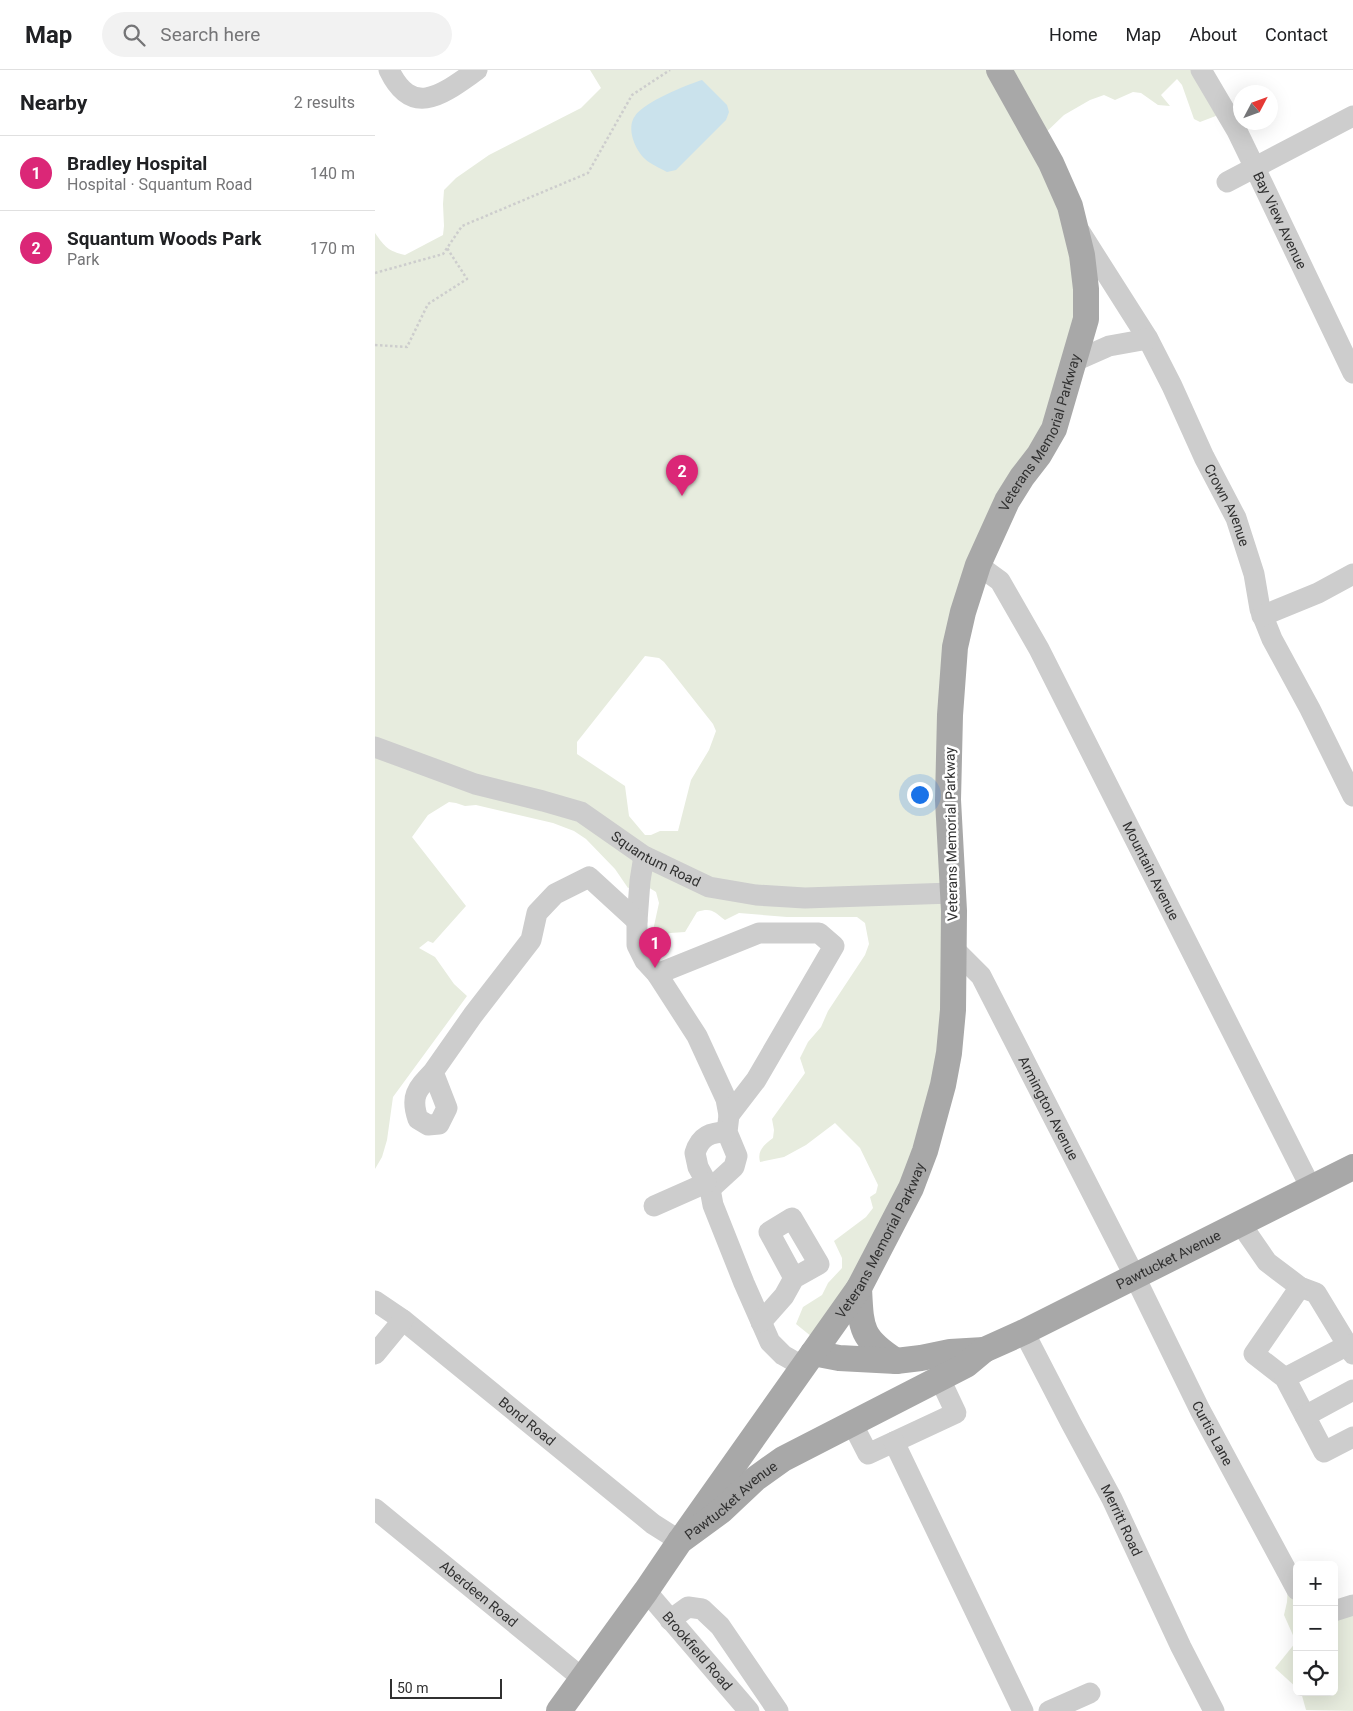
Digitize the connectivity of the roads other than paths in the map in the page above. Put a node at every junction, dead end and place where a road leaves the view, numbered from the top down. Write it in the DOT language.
graph roads {
  1 [pos="389,70"];
  2 [pos="477,70"];
  3 [pos="999,70"];
  4 [pos="1201,70"];
  5 [pos="1353,116"];
  6 [pos="1255,168"];
  7 [pos="1227,182"];
  8 [pos="1076,226"];
  9 [pos="1148,339"];
  10 [pos="1075,361"];
  11 [pos="1353,373"];
  12 [pos="977,565"];
  13 [pos="1353,574"];
  14 [pos="1262,616"];
  15 [pos="375,747"];
  16 [pos="1353,796"];
  17 [pos="644,856"];
  18 [pos="952,893"];
  19 [pos="637,921"];
  20 [pos="953,948"];
  21 [pos="657,974"];
  22 [pos="433,1072"];
  23 [pos="728,1123"];
  24 [pos="1353,1167"];
  25 [pos="708,1186"];
  26 [pos="1311,1188"];
  27 [pos="654,1206"];
  28 [pos="1240,1223"];
  29 [pos="1134,1276"];
  30 [pos="794,1278"];
  31 [pos="1301,1287"];
  32 [pos="859,1288"];
  33 [pos="375,1301"];
  34 [pos="403,1320"];
  35 [pos="764,1328"];
  36 [pos="1024,1332"];
  37 [pos="1350,1349"];
  38 [pos="375,1354"];
  39 [pos="975,1358"];
  40 [pos="809,1360"];
  41 [pos="896,1361"];
  42 [pos="1285,1378"];
  43 [pos="940,1379"];
  44 [pos="1353,1390"];
  45 [pos="1305,1416"];
  46 [pos="852,1423"];
  47 [pos="1353,1437"];
  48 [pos="893,1442"];
  49 [pos="375,1509"];
  50 [pos="679,1541"];
  51 [pos="1293,1583"];
  52 [pos="646,1591"];
  53 [pos="1353,1605"];
  54 [pos="1338,1611"];
  55 [pos="670,1620"];
  56 [pos="582,1678"];
  57 [pos="1090,1692"];
  58 [pos="559,1711"];
  59 [pos="749,1711"];
  60 [pos="778,1711"];
  61 [pos="1023,1711"];
  62 [pos="1049,1711"];
  63 [pos="1215,1711"];
  1 -- 2 [label="street"];
  3 -- 8 [label="main road, Veterans Memorial Parkway"];
  4 -- 6 [label="street, Bay View Avenue"];
  5 -- 6 [label="street"];
  6 -- 7 [label="street"];
  6 -- 11 [label="street, Bay View Avenue"];
  8 -- 9 [label="street, Crown Avenue"];
  8 -- 10 [label="main road, Veterans Memorial Parkway"];
  9 -- 10 [label="street"];
  9 -- 14 [label="street, Crown Avenue"];
  10 -- 12 [label="main road, Veterans Memorial Parkway"];
  12 -- 18 [label="main road, Veterans Memorial Parkway"];
  12 -- 26 [label="street, Mountain Avenue"];
  13 -- 14 [label="street"];
  14 -- 16 [label="street, Crown Avenue"];
  15 -- 17 [label="street, Squantum Road"];
  17 -- 18 [label="street, Squantum Road"];
  17 -- 19 [label="street"];
  18 -- 20 [label="main road, Veterans Memorial Parkway"];
  19 -- 21 [label="street"];
  19 -- 22 [label="street"];
  20 -- 29 [label="street, Armington Avenue"];
  20 -- 32 [label="main road, Veterans Memorial Parkway"];
  21 -- 23 [label="street"];
  21 -- 23 [label="street"];
  23 -- 25 [label="street"];
  23 -- 25 [label="street"];
  24 -- 26 [label="main road, Pawtucket Avenue"];
  25 -- 27 [label="street"];
  25 -- 35 [label="street"];
  26 -- 28 [label="main road, Pawtucket Avenue"];
  28 -- 29 [label="main road, Pawtucket Avenue"];
  28 -- 31 [label="street"];
  29 -- 36 [label="main road, Pawtucket Avenue"];
  29 -- 51 [label="street, Curtis Lane"];
  30 -- 35 [label="street"];
  31 -- 37 [label="street"];
  31 -- 42 [label="street"];
  32 -- 40 [label="main road, Veterans Memorial Parkway"];
  32 -- 41 [label="main road"];
  33 -- 34 [label="street, Bond Road"];
  34 -- 38 [label="street"];
  34 -- 50 [label="street, Bond Road"];
  35 -- 40 [label="street"];
  36 -- 39 [label="main road, Pawtucket Avenue"];
  36 -- 63 [label="street, Merritt Road"];
  37 -- 42 [label="street"];
  39 -- 40 [label="main road, Pawtucket Avenue"];
  39 -- 41 [label="main road, Pawtucket Avenue"];
  39 -- 43 [label="main road, Pawtucket Avenue"];
  40 -- 41 [label="main road, Pawtucket Avenue"];
  40 -- 50 [label="main road, Veterans Memorial Parkway"];
  42 -- 45 [label="street"];
  43 -- 46 [label="main road, Pawtucket Avenue"];
  43 -- 48 [label="street"];
  44 -- 45 [label="street"];
  45 -- 47 [label="street"];
  46 -- 48 [label="street"];
  46 -- 50 [label="main road, Pawtucket Avenue"];
  48 -- 61 [label="street"];
  49 -- 56 [label="street, Aberdeen Road"];
  50 -- 52 [label="main road, Pawtucket Avenue"];
  52 -- 55 [label="street, Brookfield Road"];
  52 -- 56 [label="main road, Pawtucket Avenue"];
  53 -- 54 [label="street"];
  55 -- 59 [label="street, Brookfield Road"];
  55 -- 60 [label="street"];
  56 -- 58 [label="main road, Pawtucket Avenue"];
  57 -- 62 [label="street"];
}
